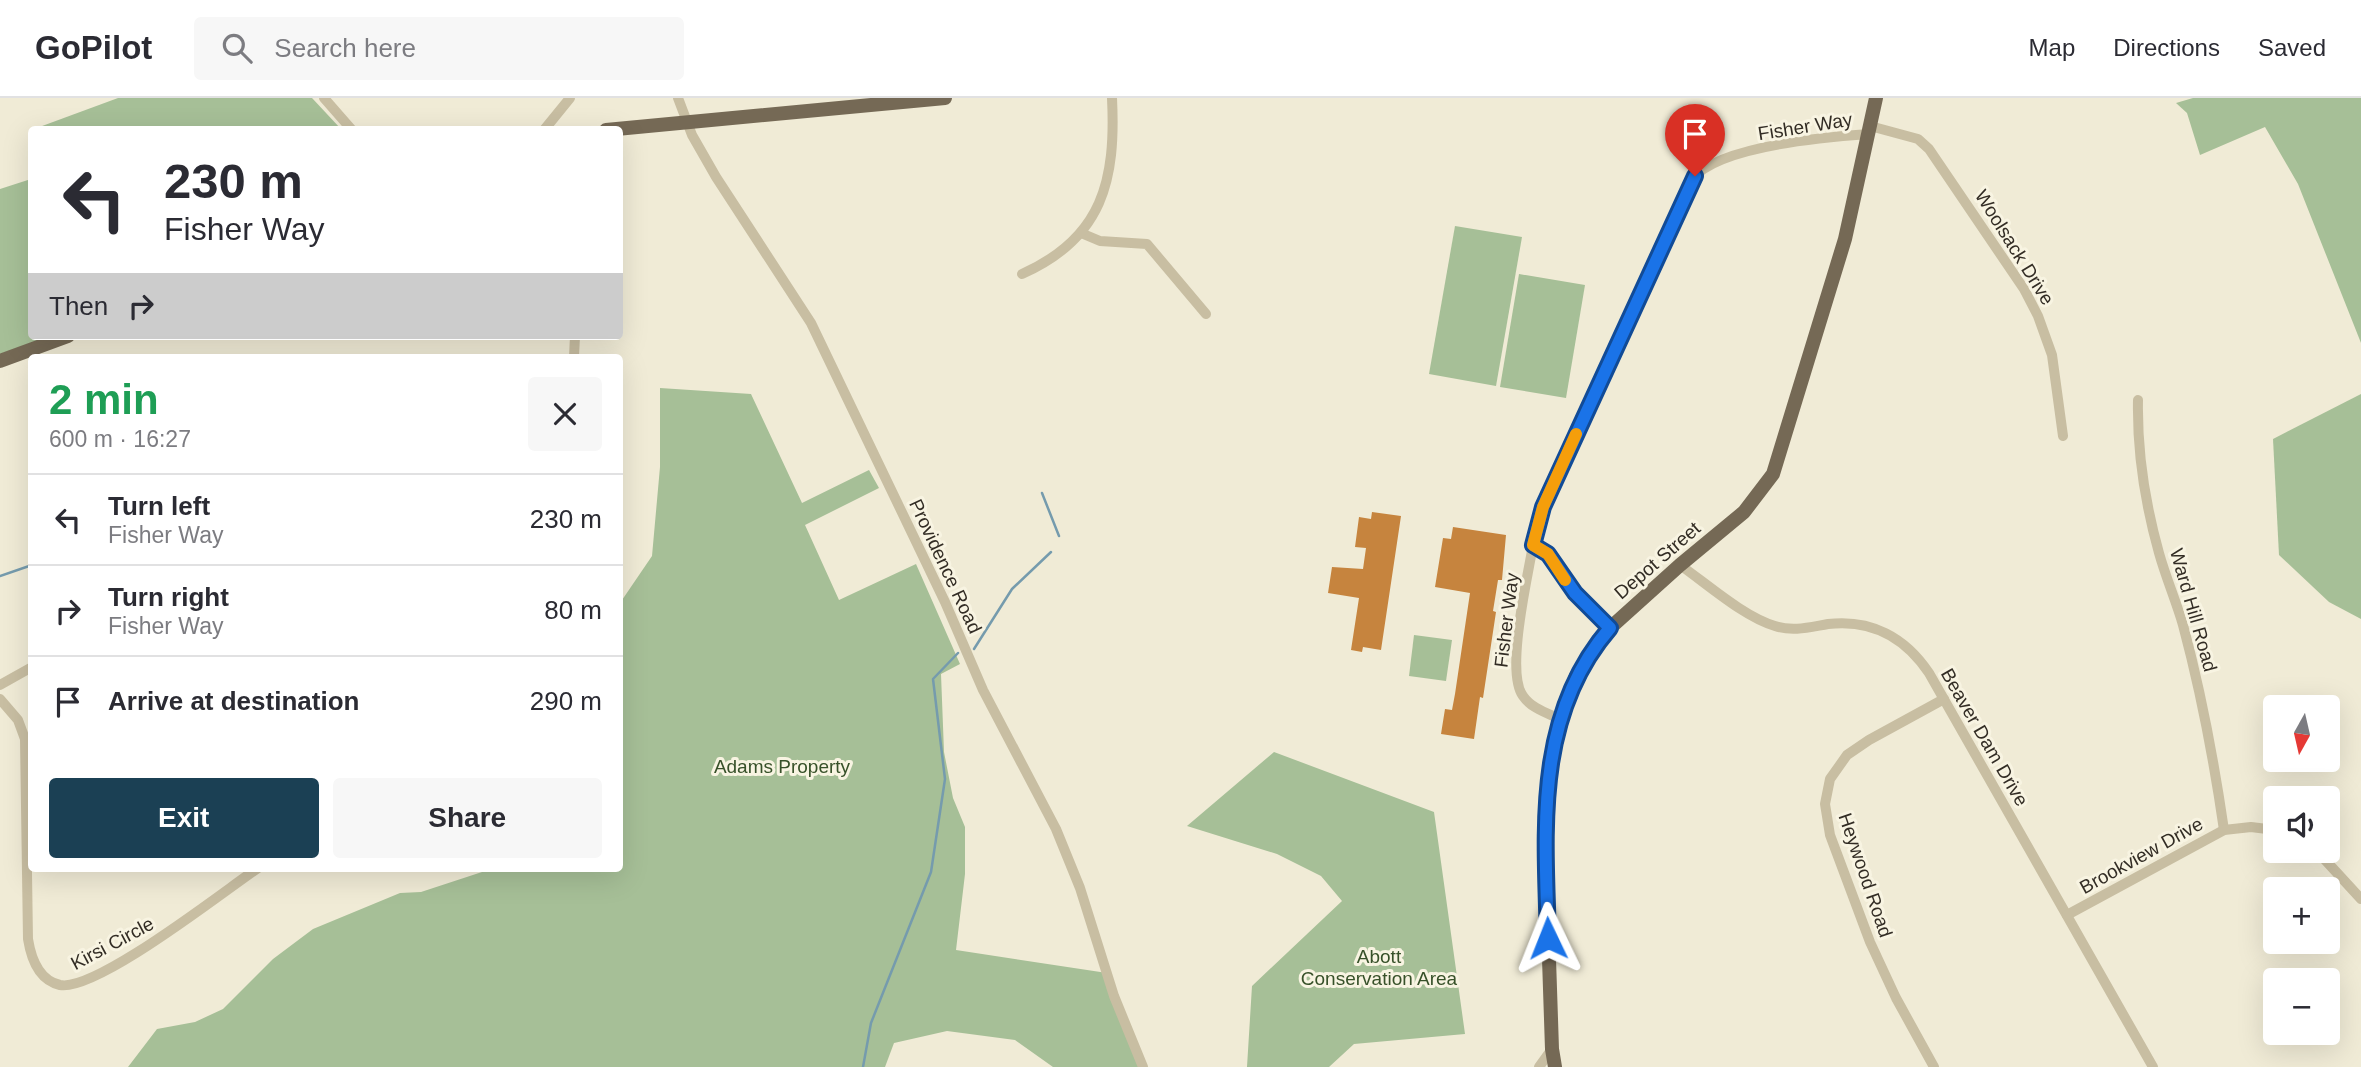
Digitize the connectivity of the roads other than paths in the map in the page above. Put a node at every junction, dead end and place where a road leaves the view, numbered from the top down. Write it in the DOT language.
graph roads {
  1 [pos="324,98"];
  2 [pos="570,98"];
  3 [pos="678,98"];
  4 [pos="945,98"];
  5 [pos="1112,98"];
  6 [pos="1876,98"];
  7 [pos="688,123"];
  8 [pos="348,126"];
  9 [pos="547,126"];
  10 [pos="623,129"];
  11 [pos="1869,130"];
  12 [pos="1082,233"];
  13 [pos="1022,274"];
  14 [pos="1206,314"];
  15 [pos="57,340"];
  16 [pos="0,361"];
  17 [pos="2138,400"];
  18 [pos="2063,436"];
  19 [pos="1533,545"];
  20 [pos="1680,565"];
  21 [pos="1610,628"];
  22 [pos="28,669"];
  23 [pos="0,685"];
  24 [pos="0,699"];
  25 [pos="1944,699"];
  26 [pos="1560,719"];
  27 [pos="2263,829"];
  28 [pos="2224,830"];
  29 [pos="2328,863"];
  30 [pos="252,872"];
  31 [pos="2361,899"];
  32 [pos="2067,915"];
  33 [pos="1552,1049"];
  34 [pos="1143,1067"];
  35 [pos="1539,1067"];
  36 [pos="1555,1067"];
  37 [pos="1934,1067"];
  38 [pos="2153,1067"];
  1 -- 8 [label="street"];
  2 -- 9 [label="street"];
  3 -- 7 [label="street, Providence Road"];
  4 -- 7 [label="main road"];
  5 -- 12 [label="street"];
  6 -- 11 [label="main road, Depot Street"];
  7 -- 10 [label="main road"];
  7 -- 34 [label="street, Providence Road"];
  11 -- 18 [label="street, Woolsack Drive"];
  11 -- 19 [label="street, Fisher Way"];
  11 -- 20 [label="main road, Depot Street"];
  12 -- 13 [label="street"];
  12 -- 14 [label="street"];
  15 -- 16 [label="main road"];
  17 -- 28 [label="street, Ward Hill Road"];
  19 -- 21 [label="street"];
  19 -- 26 [label="street, Fisher Way"];
  20 -- 21 [label="main road, Depot Street"];
  20 -- 25 [label="street, Beaver Dam Drive"];
  21 -- 26 [label="main road, Depot Street"];
  22 -- 23 [label="street"];
  24 -- 30 [label="street, Kirsi Circle"];
  25 -- 32 [label="street, Beaver Dam Drive"];
  25 -- 37 [label="street, Heywood Road"];
  26 -- 33 [label="main road, Depot Street"];
  27 -- 28 [label="street, Brookview Drive"];
  28 -- 32 [label="street, Brookview Drive"];
  29 -- 31 [label="street"];
  32 -- 38 [label="street, Beaver Dam Drive"];
  33 -- 35 [label="street"];
  33 -- 36 [label="main road, Depot Street"];
}
